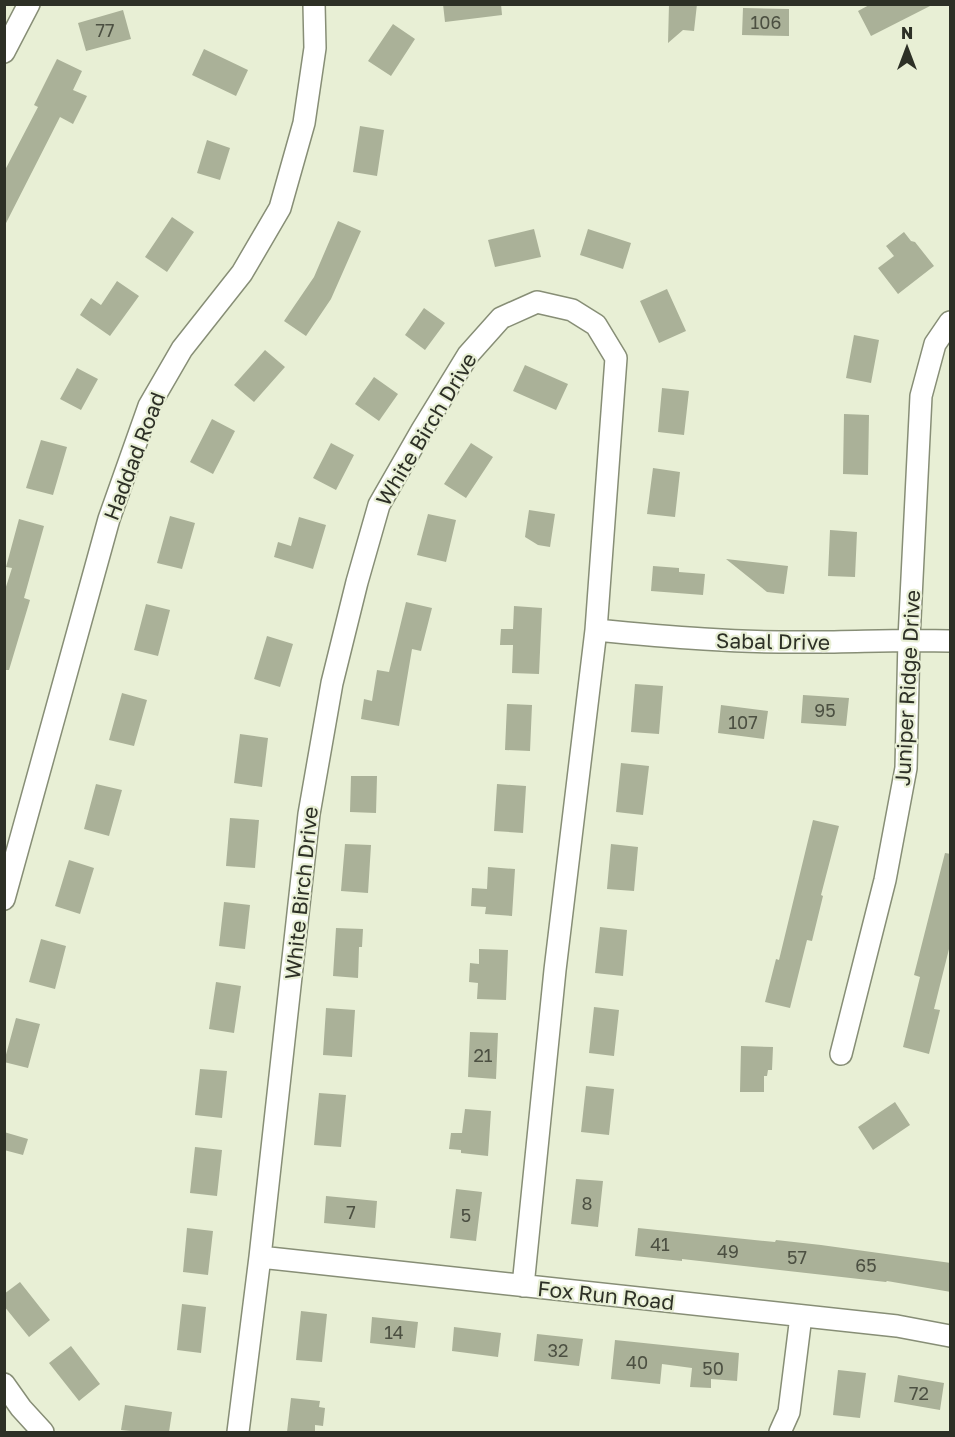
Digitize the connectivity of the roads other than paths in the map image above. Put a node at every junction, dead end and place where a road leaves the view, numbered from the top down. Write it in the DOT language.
graph roads {
  1 [pos="29,4"];
  2 [pos="314,4"];
  3 [pos="4,52"];
  4 [pos="951,322"];
  5 [pos="596,630"];
  6 [pos="909,639"];
  7 [pos="951,641"];
  8 [pos="4,899"];
  9 [pos="841,1054"];
  10 [pos="260,1257"];
  11 [pos="523,1286"];
  12 [pos="801,1316"];
  13 [pos="951,1336"];
  14 [pos="4,1384"];
  15 [pos="43,1432"];
  16 [pos="238,1432"];
  17 [pos="780,1432"];
  1 -- 3 [label="street"];
  2 -- 8 [label="street, Haddad Road"];
  4 -- 6 [label="street, Juniper Ridge Drive"];
  5 -- 6 [label="street, Sabal Drive"];
  5 -- 10 [label="street, White Birch Drive"];
  5 -- 11 [label="street, White Birch Drive"];
  6 -- 7 [label="street, Sabal Drive"];
  6 -- 9 [label="street, Juniper Ridge Drive"];
  10 -- 11 [label="street, Fox Run Road"];
  10 -- 16 [label="street, White Birch Drive"];
  11 -- 12 [label="street, Fox Run Road"];
  12 -- 13 [label="street, Fox Run Road"];
  12 -- 17 [label="street"];
  14 -- 15 [label="street"];
}
